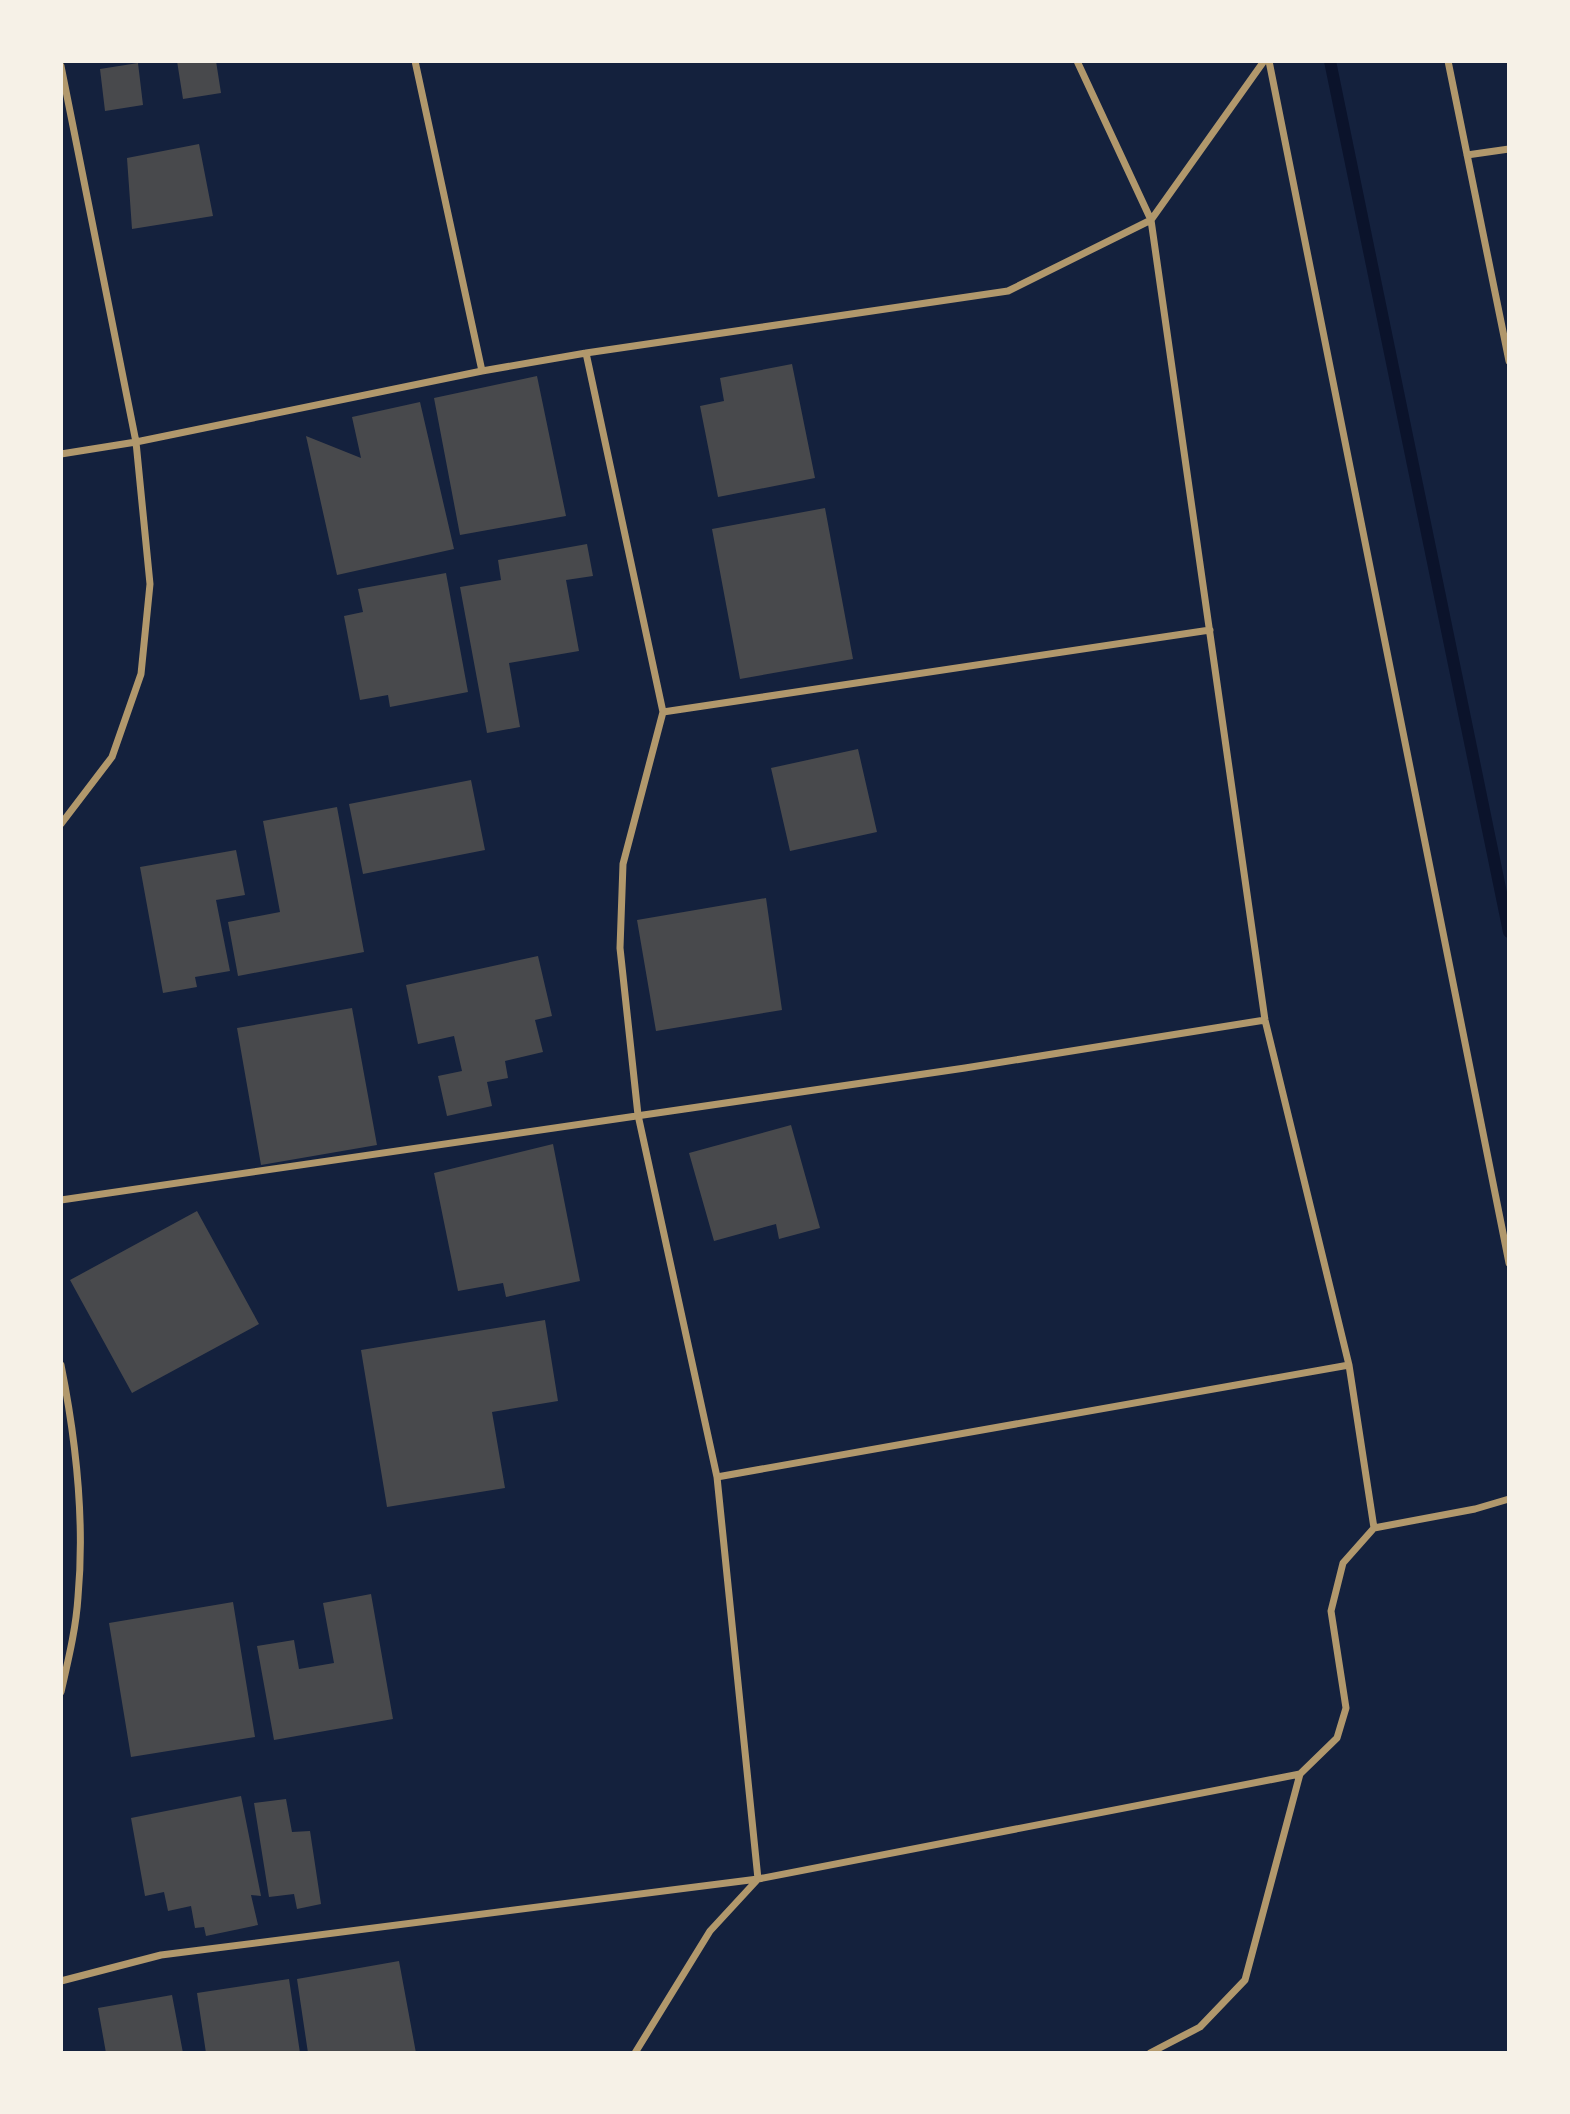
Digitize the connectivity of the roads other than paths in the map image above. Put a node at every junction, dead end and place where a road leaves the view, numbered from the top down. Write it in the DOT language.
graph roads {
  1 [pos="415,61"];
  2 [pos="1077,61"];
  3 [pos="1267,61"];
  4 [pos="1448,61"];
  5 [pos="61,65"];
  6 [pos="1509,149"];
  7 [pos="1467,155"];
  8 [pos="1151,220"];
  9 [pos="586,353"];
  10 [pos="1509,361"];
  11 [pos="482,371"];
  12 [pos="136,442"];
  13 [pos="61,454"];
  14 [pos="1210,630"];
  15 [pos="663,712"];
  16 [pos="61,824"];
  17 [pos="1265,1020"];
  18 [pos="638,1115"];
  19 [pos="61,1200"];
  20 [pos="1509,1263"];
  21 [pos="1349,1365"];
  22 [pos="61,1366"];
  23 [pos="717,1477"];
  24 [pos="1509,1499"];
  25 [pos="1374,1528"];
  26 [pos="61,1641"];
  27 [pos="72,1641"];
  28 [pos="61,1692"];
  29 [pos="1300,1774"];
  30 [pos="758,1879"];
  31 [pos="61,1981"];
  32 [pos="635,2053"];
  33 [pos="1150,2053"];
  1 -- 11 [label="street"];
  2 -- 8 [label="street"];
  3 -- 8 [label="street"];
  3 -- 20 [label="street"];
  4 -- 7 [label="street"];
  5 -- 12 [label="street"];
  6 -- 7 [label="street"];
  7 -- 10 [label="street"];
  8 -- 9 [label="street"];
  8 -- 14 [label="street"];
  9 -- 11 [label="street"];
  9 -- 15 [label="street"];
  11 -- 12 [label="street"];
  12 -- 13 [label="street"];
  12 -- 16 [label="street"];
  14 -- 15 [label="street"];
  14 -- 17 [label="street"];
  15 -- 18 [label="street"];
  17 -- 18 [label="street"];
  17 -- 21 [label="street"];
  18 -- 19 [label="street"];
  18 -- 23 [label="street"];
  21 -- 23 [label="street"];
  21 -- 25 [label="street"];
  22 -- 27 [label="street"];
  23 -- 30 [label="street"];
  24 -- 25 [label="street"];
  25 -- 29 [label="street"];
  26 -- 27 [label="street"];
  27 -- 28 [label="street"];
  29 -- 30 [label="street"];
  29 -- 33 [label="street"];
  30 -- 31 [label="street"];
  30 -- 32 [label="street"];
}
